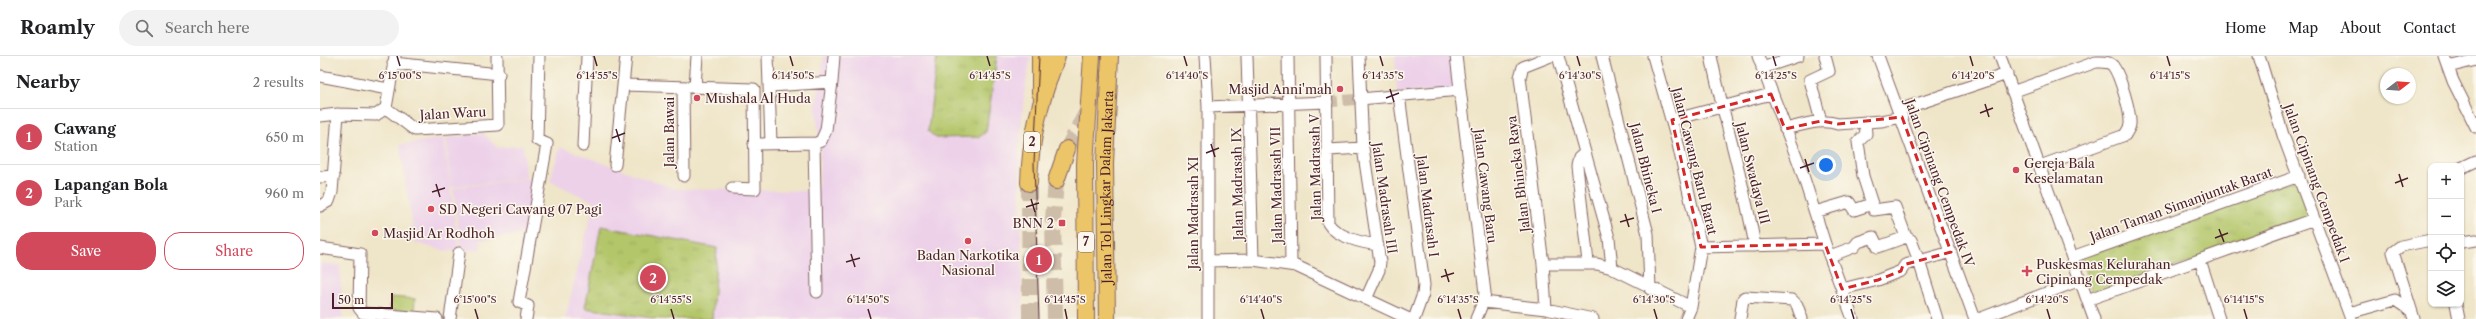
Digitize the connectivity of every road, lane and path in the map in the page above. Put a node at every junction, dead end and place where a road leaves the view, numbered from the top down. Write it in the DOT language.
graph roads {
  1 [pos="497,56"];
  2 [pos="539,56"];
  3 [pos="587,56"];
  4 [pos="626,56"];
  5 [pos="697,56"];
  6 [pos="768,56"];
  7 [pos="834,56"];
  8 [pos="1040,56"];
  9 [pos="1057,56"];
  10 [pos="1092,56"];
  11 [pos="1110,56"];
  12 [pos="1205,56"];
  13 [pos="1247,56"];
  14 [pos="1288,56"];
  15 [pos="1326,56"];
  16 [pos="1358,56"];
  17 [pos="1456,56"];
  18 [pos="1550,56"];
  19 [pos="1558,56"];
  20 [pos="1602,56"];
  21 [pos="1653,56"];
  22 [pos="1711,56"];
  23 [pos="1758,56"];
  24 [pos="1798,56"];
  25 [pos="1825,56"];
  26 [pos="1878,56"];
  27 [pos="2000,56"];
  28 [pos="2259,56"];
  29 [pos="2444,56"];
  30 [pos="394,59"];
  31 [pos="2476,60"];
  32 [pos="2448,67"];
  33 [pos="1762,68"];
  34 [pos="499,74"];
  35 [pos="2006,74"];
  36 [pos="320,76"];
  37 [pos="832,82"];
  38 [pos="624,85"];
  39 [pos="771,86"];
  40 [pos="683,87"];
  41 [pos="695,87"];
  42 [pos="388,89"];
  43 [pos="1460,90"];
  44 [pos="2012,92"];
  45 [pos="1771,94"];
  46 [pos="1400,95"];
  47 [pos="1360,99"];
  48 [pos="1040,102"];
  49 [pos="1327,102"];
  50 [pos="1289,105"];
  51 [pos="1250,106"];
  52 [pos="1208,107"];
  53 [pos="386,108"];
  54 [pos="1722,108"];
  55 [pos="338,114"];
  56 [pos="1901,114"];
  57 [pos="320,116"];
  58 [pos="1672,120"];
  59 [pos="1822,121"];
  60 [pos="1865,122"];
  61 [pos="2476,127"];
  62 [pos="1785,129"];
  63 [pos="771,143"];
  64 [pos="816,143"];
  65 [pos="754,144"];
  66 [pos="583,146"];
  67 [pos="1363,148"];
  68 [pos="1067,149"];
  69 [pos="1328,150"];
  70 [pos="1585,153"];
  71 [pos="2476,161"];
  72 [pos="615,165"];
  73 [pos="2040,166"];
  74 [pos="2464,167"];
  75 [pos="334,176"];
  76 [pos="684,176"];
  77 [pos="2299,176"];
  78 [pos="320,177"];
  79 [pos="1056,181"];
  80 [pos="1029,182"];
  81 [pos="732,188"];
  82 [pos="1872,204"];
  83 [pos="320,206"];
  84 [pos="1815,212"];
  85 [pos="2314,219"];
  86 [pos="1906,237"];
  87 [pos="2476,240"];
  88 [pos="2428,241"];
  89 [pos="2464,242"];
  90 [pos="1825,244"];
  91 [pos="1378,245"];
  92 [pos="1756,246"];
  93 [pos="1701,247"];
  94 [pos="320,248"];
  95 [pos="459,252"];
  96 [pos="1951,252"];
  97 [pos="1830,256"];
  98 [pos="2072,257"];
  99 [pos="1253,260"];
  100 [pos="2200,260"];
  101 [pos="1208,261"];
  102 [pos="1920,261"];
  103 [pos="1588,262"];
  104 [pos="1291,264"];
  105 [pos="1543,264"];
  106 [pos="1612,268"];
  107 [pos="2400,277"];
  108 [pos="2080,280"];
  109 [pos="1650,289"];
  110 [pos="1842,289"];
  111 [pos="817,292"];
  112 [pos="1366,299"];
  113 [pos="2087,300"];
  114 [pos="1483,302"];
  115 [pos="2379,303"];
  116 [pos="1691,307"];
  117 [pos="2457,307"];
  118 [pos="1546,308"];
  119 [pos="2412,315"];
  120 [pos="363,316"];
  121 [pos="1568,316"];
  122 [pos="2350,316"];
  123 [pos="438,319"];
  124 [pos="450,319"];
  125 [pos="526,319"];
  126 [pos="1086,319"];
  127 [pos="1107,319"];
  128 [pos="1208,319"];
  129 [pos="1409,319"];
  130 [pos="1414,319"];
  131 [pos="1476,319"];
  132 [pos="1593,319"];
  133 [pos="1686,319"];
  134 [pos="1740,319"];
  135 [pos="1802,319"];
  136 [pos="1853,319"];
  137 [pos="1937,319"];
  138 [pos="1975,319"];
  139 [pos="1979,319"];
  140 [pos="2094,319"];
  141 [pos="2219,319"];
  142 [pos="2459,319"];
  1 -- 34 [label="street"];
  2 -- 125 [label="street"];
  3 -- 66 [label="street"];
  4 -- 38 [label="street"];
  5 -- 41 [label="street"];
  6 -- 39 [label="street"];
  7 -- 37 [label="street"];
  8 -- 48 [label="highway"];
  9 -- 48 [label="highway, 2"];
  10 -- 126 [label="highway, Jalan Tol Lingkar Dalam Jakarta / 7"];
  11 -- 127 [label="highway, Jalan Tol Lingkar Dalam Jakarta / 7"];
  12 -- 52 [label="street, Jalan Madrasah XI"];
  13 -- 51 [label="street, Jalan Madrasah IX"];
  14 -- 50 [label="street, Jalan Madrasah VII"];
  15 -- 49 [label="street, Jalan Madrasah V"];
  16 -- 47 [label="street, Jalan Madrasah III"];
  17 -- 43 [label="street, Jalan Cawang Baru"];
  18 -- 105 [label="street, Jalan Bhineka Raya"];
  19 -- 70 [label="street"];
  20 -- 109 [label="street, Jalan Bhineka I"];
  21 -- 58 [label="street, Jalan Cawang Baru Barat"];
  22 -- 54 [label="street, Jalan Swadaya III"];
  23 -- 33 [label="street"];
  24 -- 33 [label="street"];
  25 -- 59 [label="street"];
  26 -- 56 [label="street, Jalan Cipinang Cempedak IV"];
  27 -- 35 [label="street"];
  28 -- 77 [label="street, Jalan Cipinang Cempedak I"];
  29 -- 32 [label="street"];
  30 -- 34 [label="street"];
  30 -- 42 [label="street"];
  31 -- 32 [label="street"];
  32 -- 61 [label="street"];
  33 -- 45 [label="street"];
  34 -- 53 [label="street, Jalan Waru"];
  35 -- 44 [label="street"];
  35 -- 56 [label="street"];
  36 -- 42 [label="street"];
  37 -- 39 [label="street"];
  37 -- 64 [label="street"];
  38 -- 40 [label="street"];
  38 -- 72 [label="street"];
  39 -- 63 [label="street"];
  40 -- 41 [label="street"];
  40 -- 76 [label="street, Jalan Bawai"];
  41 -- 65 [label="street"];
  42 -- 53 [label="street"];
  43 -- 46 [label="street"];
  43 -- 114 [label="street, Jalan Cawang Baru"];
  44 -- 73 [label="street"];
  44 -- 73 [label="street"];
  45 -- 54 [label="street"];
  45 -- 62 [label="street"];
  46 -- 47 [label="street"];
  46 -- 130 [label="street, Jalan Madrasah I"];
  47 -- 67 [label="street, Jalan Madrasah III"];
  48 -- 80 [label="highway, 2"];
  49 -- 50 [label="street"];
  49 -- 69 [label="street, Jalan Madrasah V"];
  50 -- 51 [label="street"];
  50 -- 104 [label="street, Jalan Madrasah VII"];
  51 -- 52 [label="street"];
  51 -- 99 [label="street, Jalan Madrasah IX"];
  52 -- 101 [label="street, Jalan Madrasah XI"];
  53 -- 55 [label="street"];
  54 -- 58 [label="street"];
  54 -- 92 [label="street, Jalan Swadaya III"];
  55 -- 57 [label="street"];
  55 -- 75 [label="street"];
  56 -- 60 [label="street"];
  56 -- 96 [label="street, Jalan Cipinang Cempedak IV"];
  58 -- 93 [label="street, Jalan Cawang Baru Barat"];
  59 -- 60 [label="street"];
  59 -- 62 [label="street"];
  60 -- 82 [label="street"];
  62 -- 84 [label="street"];
  63 -- 64 [label="street"];
  63 -- 65 [label="street"];
  64 -- 111 [label="street"];
  65 -- 81 [label="street"];
  67 -- 69 [label="street"];
  67 -- 91 [label="street, Jalan Madrasah III"];
  68 -- 79 [label="highway"];
  69 -- 91 [label="street, Jalan Madrasah V"];
  70 -- 103 [label="street"];
  70 -- 106 [label="street"];
  71 -- 74 [label="street"];
  73 -- 98 [label="street"];
  75 -- 78 [label="street"];
  75 -- 83 [label="street"];
  77 -- 85 [label="street, Jalan Cipinang Cempedak I"];
  77 -- 98 [label="street, Jalan Taman Simanjuntak Barat"];
  82 -- 84 [label="street"];
  82 -- 86 [label="street"];
  84 -- 90 [label="street"];
  85 -- 100 [label="street"];
  85 -- 122 [label="street, Jalan Cipinang Cempedak I"];
  86 -- 97 [label="street"];
  86 -- 102 [label="street"];
  87 -- 89 [label="street"];
  88 -- 107 [label="street"];
  90 -- 92 [label="street"];
  90 -- 97 [label="street"];
  91 -- 112 [label="street, Jalan Madrasah III"];
  92 -- 93 [label="street"];
  93 -- 116 [label="street, Jalan Cawang Baru Barat"];
  94 -- 120 [label="street"];
  95 -- 124 [label="street"];
  96 -- 102 [label="street"];
  96 -- 138 [label="street, Jalan Cipinang Cempedak IV"];
  97 -- 110 [label="street"];
  98 -- 108 [label="street"];
  99 -- 101 [label="street"];
  99 -- 104 [label="street"];
  100 -- 113 [label="street"];
  100 -- 141 [label="street"];
  101 -- 128 [label="street, Jalan Madrasah XI"];
  102 -- 110 [label="street"];
  102 -- 137 [label="street"];
  103 -- 105 [label="street"];
  103 -- 106 [label="street"];
  104 -- 112 [label="street"];
  105 -- 118 [label="street, Jalan Bhineka Raya"];
  106 -- 109 [label="street"];
  107 -- 115 [label="street"];
  107 -- 119 [label="street"];
  108 -- 113 [label="street"];
  108 -- 139 [label="street"];
  109 -- 116 [label="street"];
  110 -- 136 [label="street"];
  112 -- 129 [label="street"];
  113 -- 140 [label="street"];
  114 -- 118 [label="street"];
  114 -- 131 [label="street, Jalan Cawang Baru"];
  115 -- 119 [label="street"];
  115 -- 122 [label="street"];
  116 -- 133 [label="street, Jalan Cawang Baru Barat"];
  117 -- 142 [label="street"];
  118 -- 121 [label="street"];
  120 -- 123 [label="street"];
  121 -- 132 [label="street"];
  134 -- 135 [label="street"];
}
